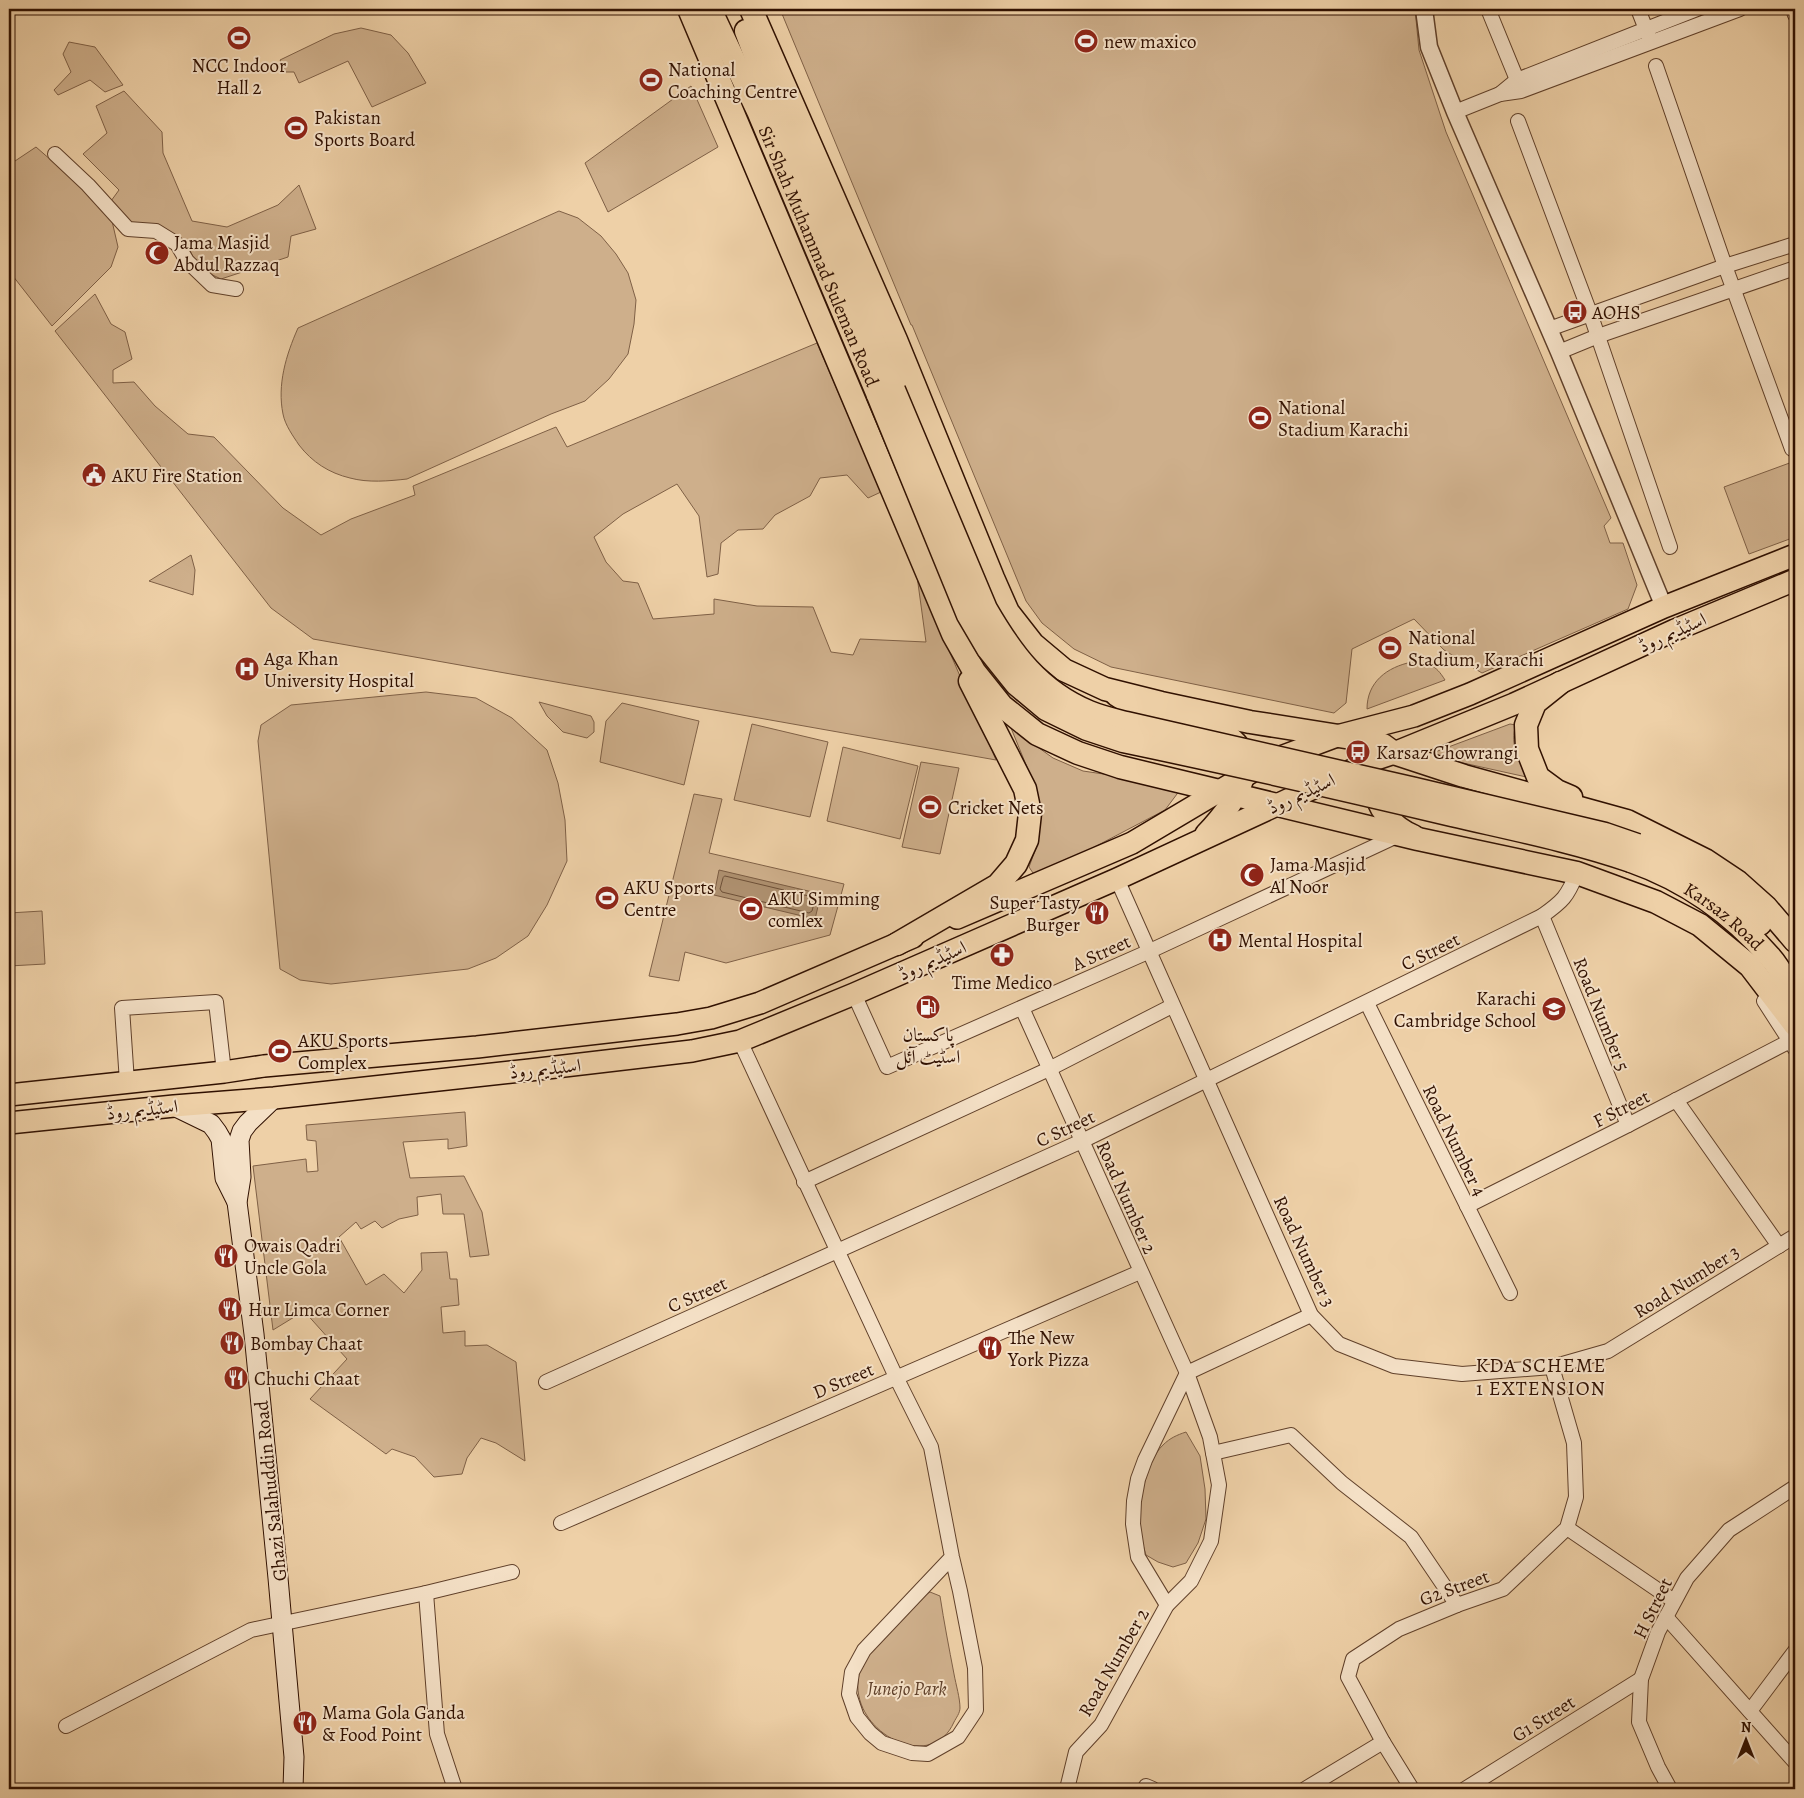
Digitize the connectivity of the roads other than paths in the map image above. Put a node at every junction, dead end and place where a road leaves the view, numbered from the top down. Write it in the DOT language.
graph roads {
  1 [pos="689,9"];
  2 [pos="710,9"];
  3 [pos="738,9"];
  4 [pos="751,9"];
  5 [pos="1424,9"];
  6 [pos="1488,9"];
  7 [pos="1638,9"];
  8 [pos="1697,9"];
  9 [pos="1740,9"];
  10 [pos="1793,9"];
  11 [pos="1795,15"];
  12 [pos="1649,36"];
  13 [pos="1656,66"];
  14 [pos="1519,85"];
  15 [pos="1455,112"];
  16 [pos="1518,121"];
  17 [pos="55,154"];
  18 [pos="1795,244"];
  19 [pos="1725,266"];
  20 [pos="1795,268"];
  21 [pos="236,289"];
  22 [pos="1734,289"];
  23 [pos="1590,313"];
  24 [pos="1549,329"];
  25 [pos="1598,336"];
  26 [pos="1559,352"];
  27 [pos="886,393"];
  28 [pos="1792,449"];
  29 [pos="1670,547"];
  30 [pos="1795,555"];
  31 [pos="1795,580"];
  32 [pos="1664,607"];
  33 [pos="958,641"];
  34 [pos="1560,683"];
  35 [pos="1105,689"];
  36 [pos="1414,716"];
  37 [pos="1337,736"];
  38 [pos="1384,752"];
  39 [pos="1233,788"];
  40 [pos="1277,804"];
  41 [pos="1627,822"];
  42 [pos="1410,836"];
  43 [pos="1199,842"];
  44 [pos="1634,853"];
  45 [pos="1577,873"];
  46 [pos="1117,879"];
  47 [pos="1542,916"];
  48 [pos="897,944"];
  49 [pos="1150,951"];
  50 [pos="1792,953"];
  51 [pos="854,994"];
  52 [pos="1795,996"];
  53 [pos="1366,1003"];
  54 [pos="1172,1006"];
  55 [pos="1022,1008"];
  56 [pos="1794,1038"];
  57 [pos="740,1041"];
  58 [pos="1049,1069"];
  59 [pos="224,1072"];
  60 [pos="1207,1080"];
  61 [pos="128,1082"];
  62 [pos="9,1095"];
  63 [pos="274,1098"];
  64 [pos="1676,1100"];
  65 [pos="174,1106"];
  66 [pos="9,1123"];
  67 [pos="1628,1125"];
  68 [pos="1082,1141"];
  69 [pos="804,1182"];
  70 [pos="237,1202"];
  71 [pos="1467,1206"];
  72 [pos="1795,1236"];
  73 [pos="1779,1246"];
  74 [pos="837,1252"];
  75 [pos="1140,1272"];
  76 [pos="1510,1293"];
  77 [pos="1311,1315"];
  78 [pos="1552,1367"];
  79 [pos="1187,1372"];
  80 [pos="896,1378"];
  81 [pos="546,1382"];
  82 [pos="1212,1453"];
  83 [pos="1795,1487"];
  84 [pos="562,1523"];
  85 [pos="1567,1528"];
  86 [pos="952,1556"];
  87 [pos="512,1572"];
  88 [pos="426,1594"];
  89 [pos="1674,1601"];
  90 [pos="1167,1605"];
  91 [pos="1456,1605"];
  92 [pos="1666,1617"];
  93 [pos="283,1624"];
  94 [pos="1795,1651"];
  95 [pos="1641,1679"];
  96 [pos="1750,1711"];
  97 [pos="66,1726"];
  98 [pos="1383,1742"];
  99 [pos="1795,1762"];
  100 [pos="294,1786"];
  101 [pos="455,1789"];
  102 [pos="1067,1789"];
  103 [pos="1305,1789"];
  104 [pos="1412,1789"];
  105 [pos="1466,1789"];
  106 [pos="1670,1789"];
  1 -- 33 [label="highway"];
  2 -- 27 [label="highway, Sir Shah Muhammad Suleman Road"];
  3 -- 27 [label="highway, Sir Shah Muhammad Suleman Road"];
  4 -- 35 [label="highway"];
  5 -- 15 [label="street"];
  6 -- 14 [label="street"];
  7 -- 12 [label="street"];
  8 -- 12 [label="street"];
  9 -- 12 [label="street"];
  10 -- 11 [label="street"];
  12 -- 14 [label="street"];
  13 -- 19 [label="street"];
  14 -- 15 [label="street"];
  15 -- 24 [label="street"];
  16 -- 23 [label="street"];
  17 -- 21 [label="street"];
  18 -- 19 [label="street"];
  19 -- 22 [label="street"];
  19 -- 23 [label="street"];
  20 -- 22 [label="street"];
  22 -- 25 [label="street"];
  22 -- 28 [label="street"];
  23 -- 24 [label="street"];
  23 -- 25 [label="street"];
  24 -- 26 [label="street"];
  25 -- 26 [label="street"];
  25 -- 29 [label="street"];
  26 -- 32 [label="street"];
  27 -- 44 [label="highway, bridge"];
  30 -- 32 [label="main road, اسٹیڈیم روڈ"];
  31 -- 34 [label="main road, اسٹیڈیم روڈ"];
  32 -- 36 [label="main road, اسٹیڈیم روڈ"];
  33 -- 39 [label="highway"];
  33 -- 48 [label="highway"];
  34 -- 38 [label="main road, اسٹیڈیم روڈ"];
  34 -- 41 [label="highway"];
  35 -- 37 [label="highway"];
  35 -- 39 [label="main road"];
  36 -- 37 [label="main road, اسٹیڈیم روڈ"];
  36 -- 38 [label="main road"];
  37 -- 38 [label="highway"];
  37 -- 39 [label="main road, اسٹیڈیم روڈ"];
  38 -- 40 [label="main road, اسٹیڈیم روڈ"];
  38 -- 41 [label="highway"];
  38 -- 42 [label="main road"];
  39 -- 40 [label="highway"];
  39 -- 43 [label="main road"];
  39 -- 48 [label="main road, اسٹیڈیم روڈ"];
  40 -- 42 [label="highway"];
  40 -- 43 [label="main road, اسٹیڈیم روڈ"];
  41 -- 50 [label="highway"];
  42 -- 45 [label="highway"];
  42 -- 49 [label="street, A Street"];
  43 -- 46 [label="main road, اسٹیڈیم روڈ"];
  44 -- 50 [label="highway, Karsaz Road"];
  44 -- 52 [label="highway, Karsaz Road"];
  45 -- 47 [label="street, C Street"];
  45 -- 56 [label="highway"];
  46 -- 49 [label="street, Road Number 3"];
  46 -- 51 [label="main road, اسٹیڈیم روڈ"];
  47 -- 53 [label="street, C Street"];
  47 -- 67 [label="street, Road Number 5"];
  48 -- 59 [label="main road, اسٹیڈیم روڈ"];
  49 -- 54 [label="street, Road Number 3"];
  49 -- 55 [label="street, A Street"];
  51 -- 55 [label="street, A Street"];
  51 -- 57 [label="main road, اسٹیڈیم روڈ"];
  53 -- 60 [label="street, C Street"];
  53 -- 71 [label="street, Road Number 4"];
  54 -- 58 [label="street"];
  54 -- 60 [label="street, Road Number 3"];
  55 -- 58 [label="street, Road Number 2"];
  56 -- 64 [label="street, F Street"];
  57 -- 63 [label="main road, اسٹیڈیم روڈ"];
  57 -- 69 [label="street"];
  58 -- 68 [label="street, Road Number 2"];
  58 -- 69 [label="street"];
  59 -- 61 [label="main road, اسٹیڈیم روڈ"];
  59 -- 61 [label="street"];
  60 -- 68 [label="street, C Street"];
  60 -- 77 [label="street, Road Number 3"];
  61 -- 62 [label="main road, اسٹیڈیم روڈ"];
  63 -- 65 [label="main road, اسٹیڈیم روڈ"];
  63 -- 70 [label="main road, Ghazi Salahuddin Road"];
  64 -- 67 [label="street, F Street"];
  64 -- 73 [label="street"];
  65 -- 66 [label="main road, اسٹیڈیم روڈ"];
  65 -- 70 [label="main road, Ghazi Salahuddin Road"];
  67 -- 71 [label="street, F Street"];
  68 -- 74 [label="street, C Street"];
  68 -- 75 [label="street, Road Number 2"];
  69 -- 74 [label="street"];
  70 -- 93 [label="main road, Ghazi Salahuddin Road"];
  71 -- 76 [label="street, Road Number 4"];
  72 -- 73 [label="street, Road Number 3"];
  73 -- 78 [label="street, Road Number 3"];
  74 -- 80 [label="street"];
  74 -- 81 [label="street, C Street"];
  75 -- 79 [label="street, Road Number 2"];
  75 -- 80 [label="street, D Street"];
  77 -- 78 [label="street, Road Number 3"];
  77 -- 79 [label="street"];
  78 -- 85 [label="street"];
  79 -- 82 [label="street, Road Number 2"];
  79 -- 90 [label="street, Road Number 2"];
  80 -- 84 [label="street, D Street"];
  80 -- 86 [label="street"];
  82 -- 90 [label="street, Road Number 2"];
  82 -- 91 [label="street"];
  83 -- 89 [label="street, H Street"];
  85 -- 89 [label="street"];
  85 -- 91 [label="street, G2 Street"];
  86 -- 86 [label="street"];
  87 -- 88 [label="street"];
  88 -- 93 [label="street"];
  88 -- 101 [label="street"];
  89 -- 92 [label="street, H Street"];
  90 -- 102 [label="street, Road Number 2"];
  91 -- 98 [label="street, G2 Street"];
  92 -- 95 [label="street, H Street"];
  92 -- 96 [label="street"];
  93 -- 97 [label="street"];
  93 -- 100 [label="main road, Ghazi Salahuddin Road"];
  94 -- 96 [label="street"];
  95 -- 105 [label="street, G1 Street"];
  95 -- 106 [label="street, H Street"];
  96 -- 99 [label="street"];
  98 -- 103 [label="street"];
  98 -- 104 [label="street, G2 Street"];
}
